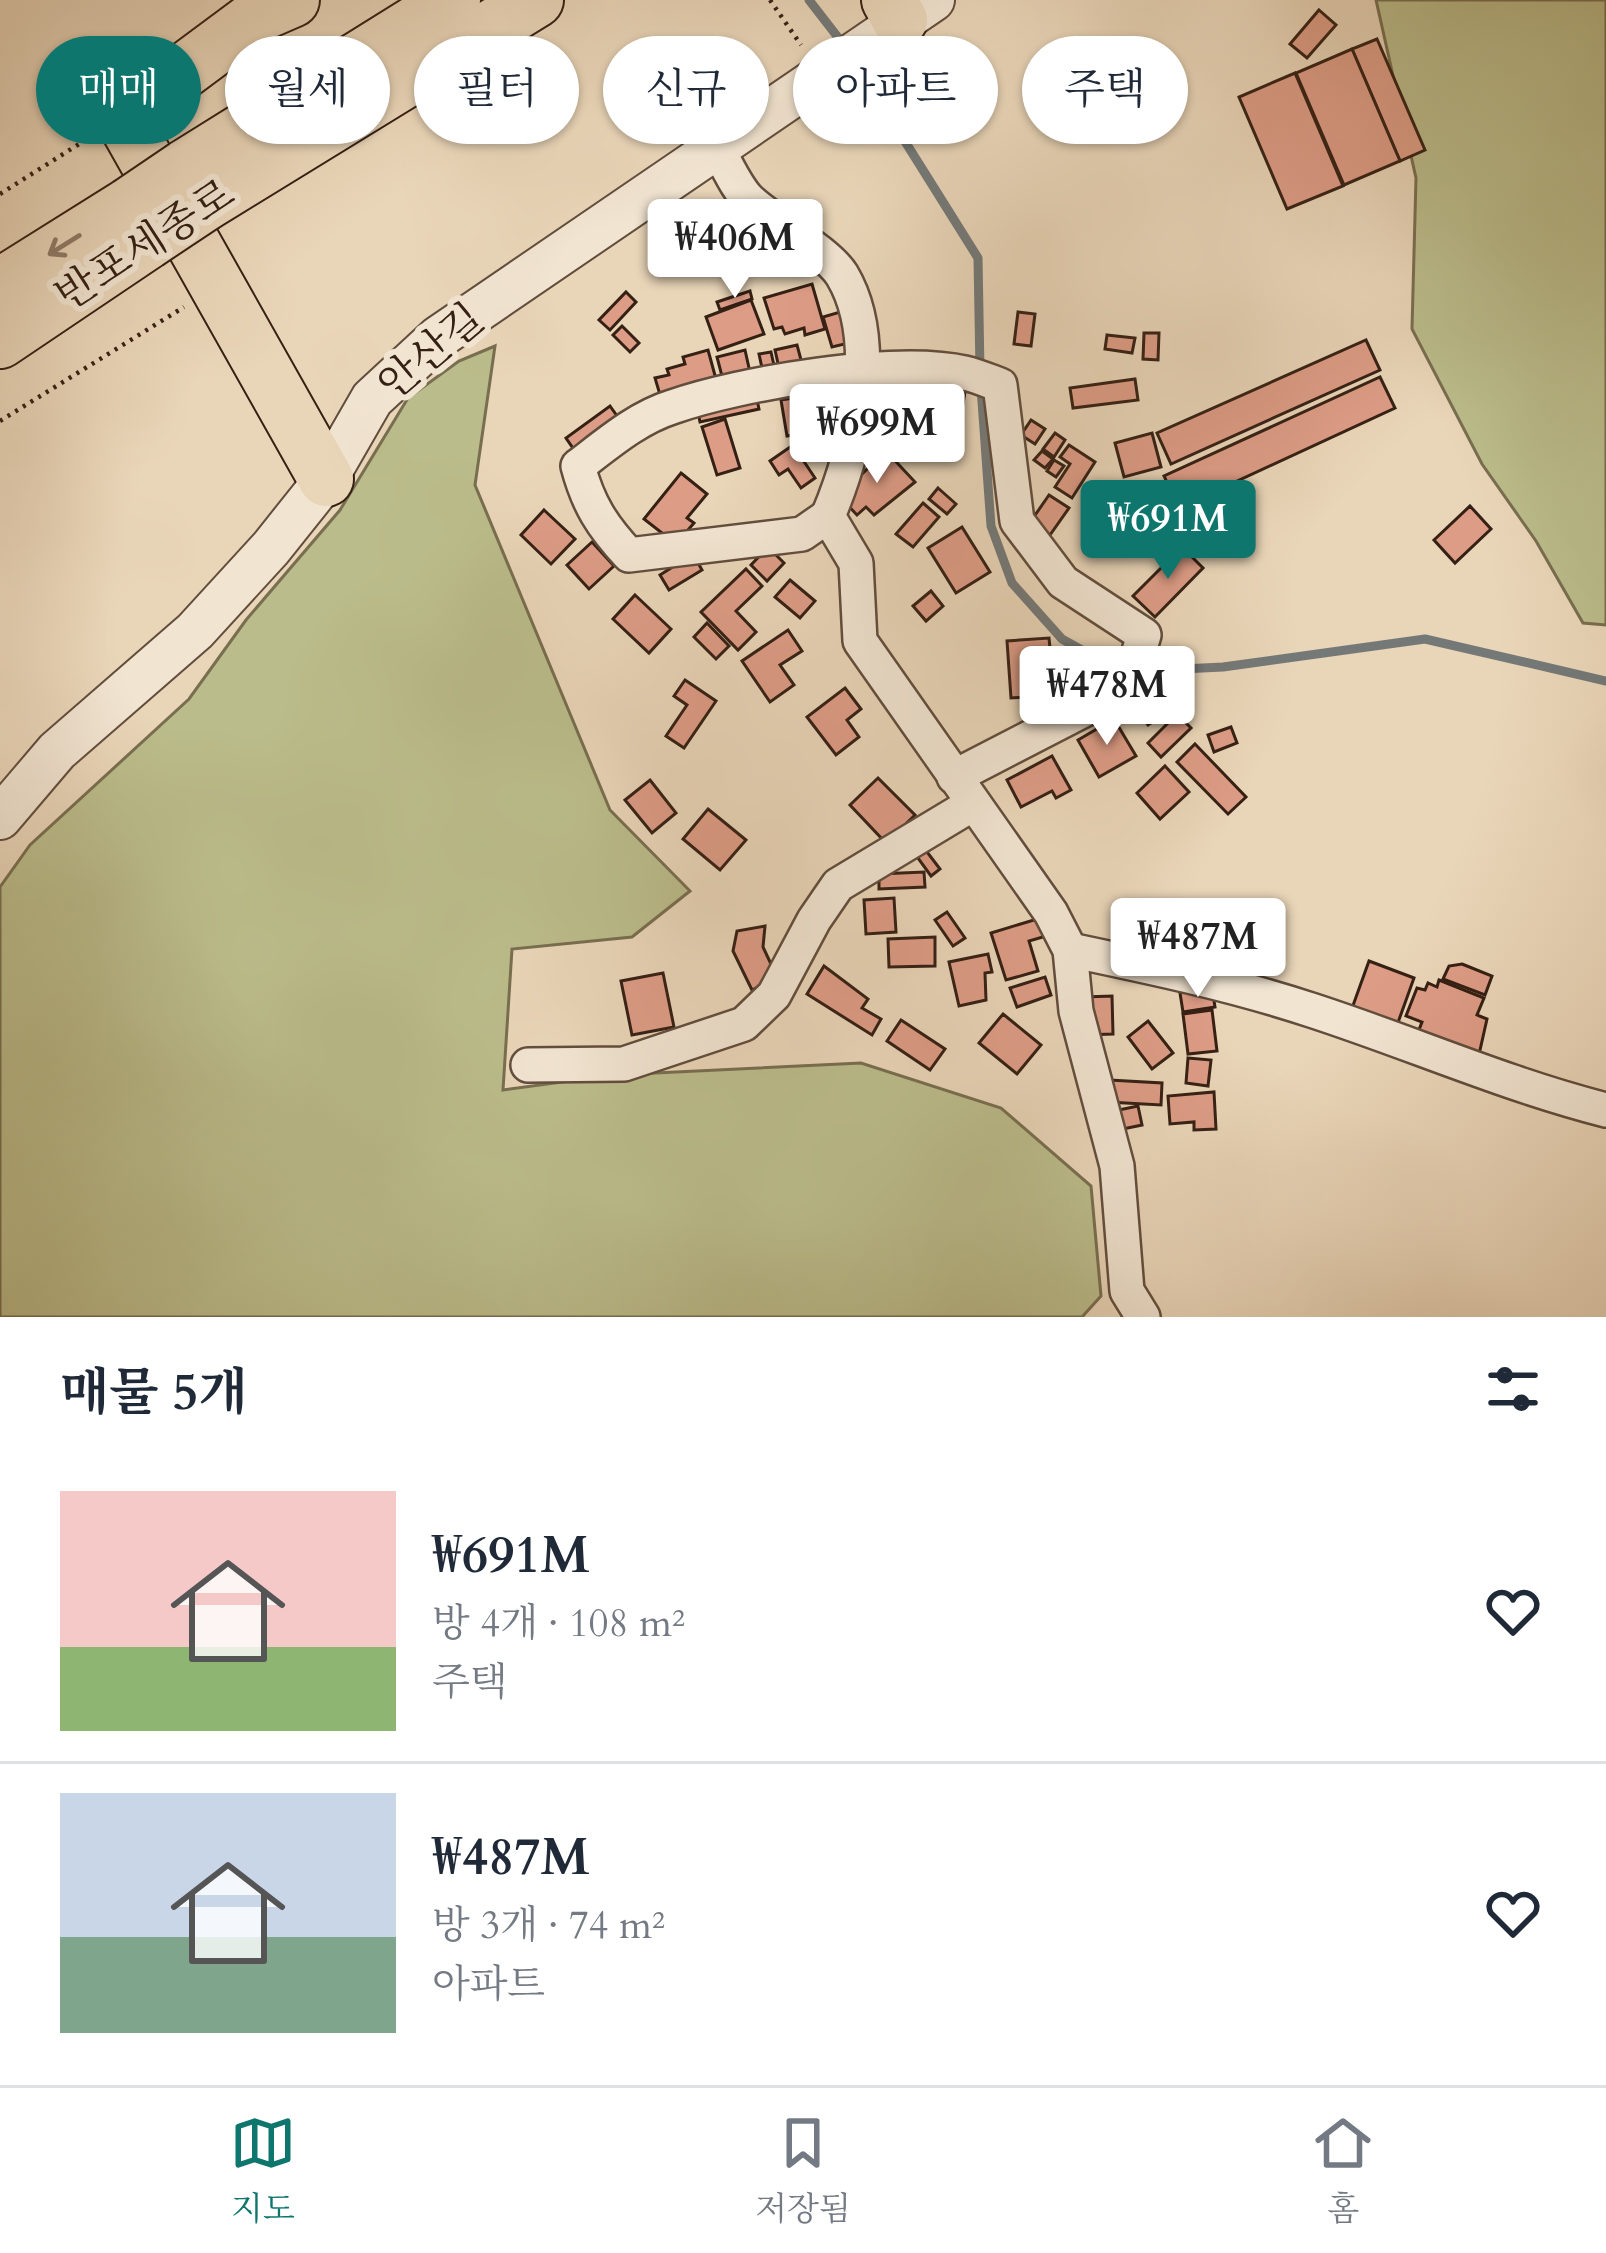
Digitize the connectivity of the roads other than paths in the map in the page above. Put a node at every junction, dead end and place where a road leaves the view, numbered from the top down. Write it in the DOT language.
graph roads {
  1 [pos="292,0"];
  2 [pos="453,0"];
  3 [pos="536,0"];
  4 [pos="902,13"];
  5 [pos="716,145"];
  6 [pos="195,186"];
  7 [pos="138,224"];
  8 [pos="0,286"];
  9 [pos="0,341"];
  10 [pos="861,370"];
  11 [pos="326,479"];
  12 [pos="827,516"];
  13 [pos="963,791"];
  14 [pos="0,818"];
  15 [pos="1070,950"];
  16 [pos="528,1065"];
  17 [pos="1606,1110"];
  18 [pos="1143,1317"];
  1 -- 11 [label="highway"];
  2 -- 6 [label="highway, 반포세종로"];
  3 -- 6 [label="highway, 반포세종로"];
  4 -- 5 [label="street, 안산길"];
  5 -- 10 [label="street"];
  5 -- 11 [label="street, 안산길"];
  6 -- 7 [label="highway, 반포세종로, bridge"];
  7 -- 8 [label="highway, 반포세종로, one-way"];
  7 -- 9 [label="highway, 반포세종로"];
  10 -- 12 [label="street"];
  10 -- 12 [label="street"];
  10 -- 13 [label="street"];
  11 -- 14 [label="street, 안산길"];
  12 -- 13 [label="street"];
  13 -- 15 [label="street"];
  13 -- 16 [label="street"];
  15 -- 17 [label="street"];
  15 -- 18 [label="street"];
}
